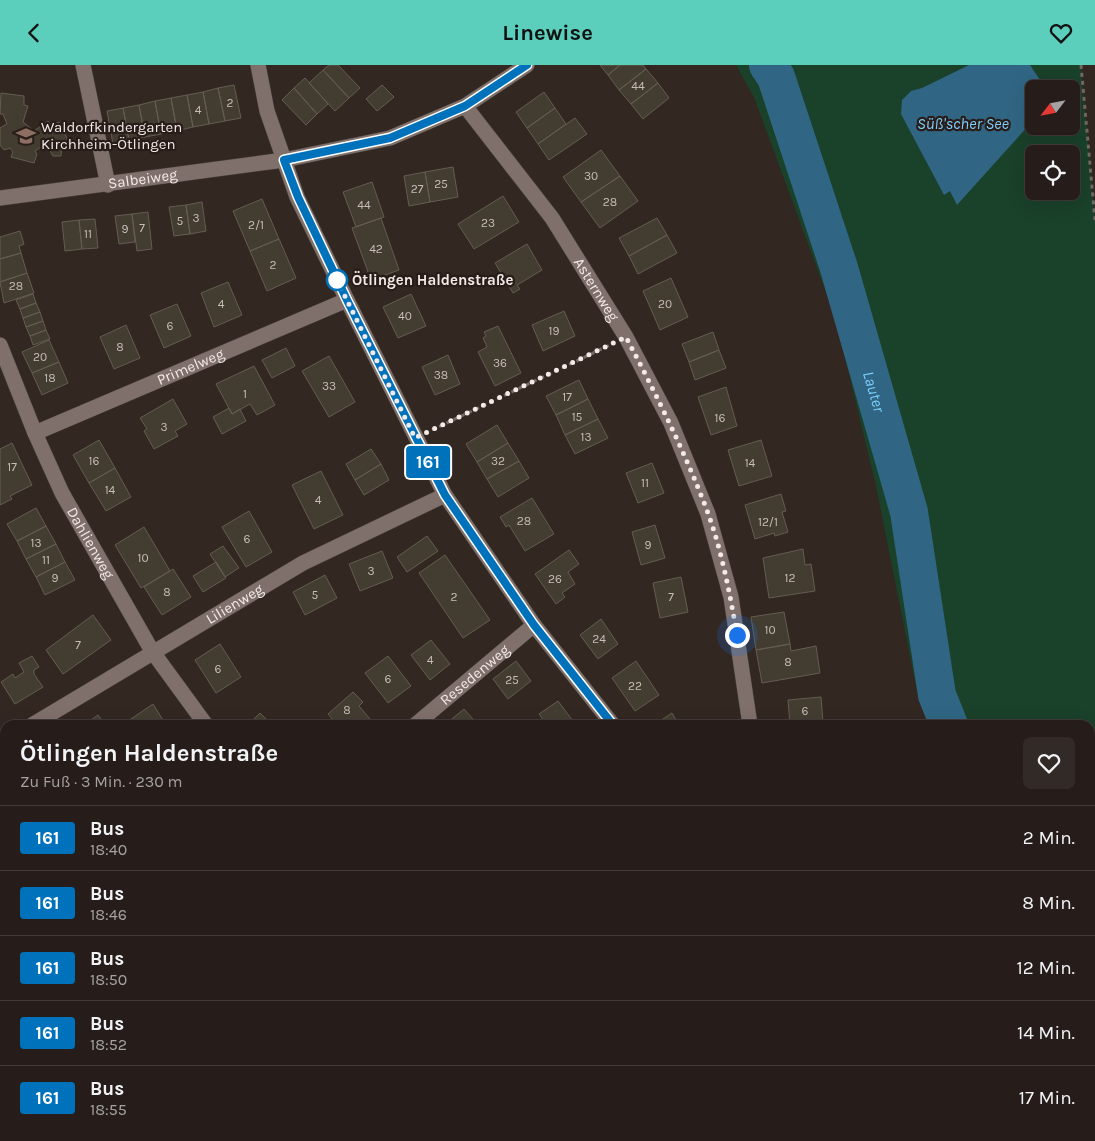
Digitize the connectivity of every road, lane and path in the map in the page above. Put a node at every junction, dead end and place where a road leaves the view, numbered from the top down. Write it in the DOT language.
graph roads {
  1 [pos="83,65"];
  2 [pos="258,65"];
  3 [pos="527,65"];
  4 [pos="1081,65"];
  5 [pos="465,106"];
  6 [pos="284,160"];
  7 [pos="108,185"];
  8 [pos="0,198"];
  9 [pos="1095,220"];
  10 [pos="347,300"];
  11 [pos="626,337"];
  12 [pos="0,345"];
  13 [pos="35,433"];
  14 [pos="415,438"];
  15 [pos="445,495"];
  16 [pos="534,625"];
  17 [pos="152,651"];
  18 [pos="40,720"];
  19 [pos="202,720"];
  20 [pos="422,720"];
  21 [pos="609,720"];
  22 [pos="749,720"];
  1 -- 7 [label="street"];
  2 -- 6 [label="street"];
  3 -- 5 [label="street"];
  4 -- 9 [label="path"];
  5 -- 6 [label="street"];
  5 -- 11 [label="street, Asternweg"];
  6 -- 7 [label="street, Salbeiweg"];
  6 -- 10 [label="street"];
  7 -- 8 [label="street, Salbeiweg"];
  10 -- 13 [label="street, Primelweg"];
  10 -- 14 [label="street"];
  11 -- 14 [label="path"];
  11 -- 22 [label="street, Asternweg"];
  12 -- 13 [label="street, Dahlienweg"];
  13 -- 17 [label="street, Dahlienweg"];
  14 -- 15 [label="street"];
  15 -- 16 [label="street"];
  15 -- 17 [label="street, Lilienweg"];
  16 -- 20 [label="street, Resedenweg"];
  16 -- 21 [label="street"];
  17 -- 18 [label="street, Lilienweg"];
  17 -- 19 [label="street, Dahlienweg"];
}
